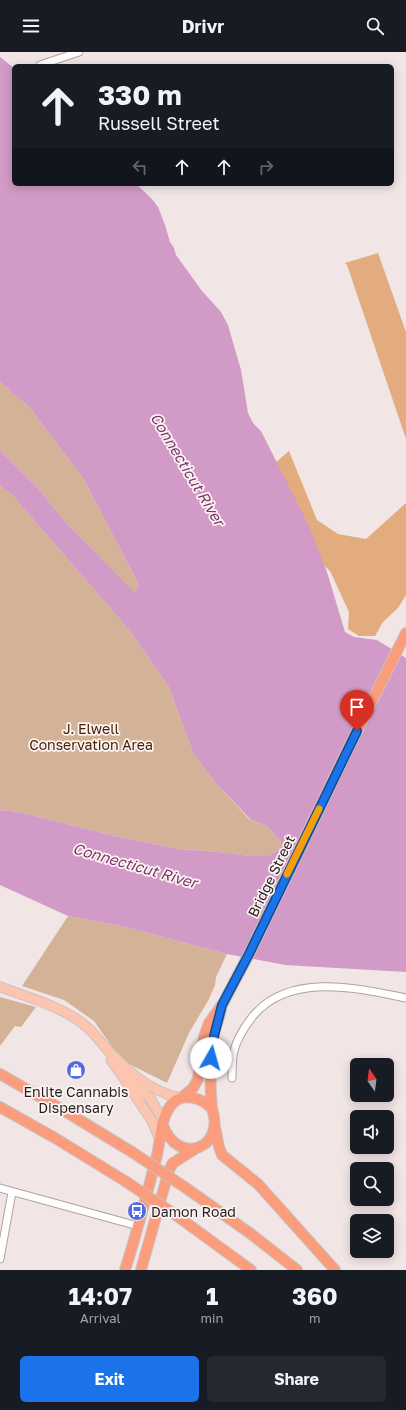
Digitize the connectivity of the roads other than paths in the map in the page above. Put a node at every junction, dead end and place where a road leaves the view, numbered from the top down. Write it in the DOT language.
graph roads {
  1 [pos="79,52"];
  2 [pos="43,64"];
  3 [pos="406,633"];
  4 [pos="0,987"];
  5 [pos="406,998"];
  6 [pos="222,1005"];
  7 [pos="103,1045"];
  8 [pos="0,1074"];
  9 [pos="123,1077"];
  10 [pos="232,1078"];
  11 [pos="181,1098"];
  12 [pos="0,1107"];
  13 [pos="212,1110"];
  14 [pos="163,1123"];
  15 [pos="215,1126"];
  16 [pos="160,1140"];
  17 [pos="195,1149"];
  18 [pos="0,1188"];
  19 [pos="12,1192"];
  20 [pos="138,1226"];
  21 [pos="132,1249"];
  22 [pos="0,1259"];
  23 [pos="125,1270"];
  24 [pos="135,1270"];
  25 [pos="141,1270"];
  26 [pos="251,1270"];
  27 [pos="297,1270"];
  28 [pos="335,1270"];
  1 -- 2 [label="street"];
  3 -- 6 [label="highway, Bridge Street"];
  4 -- 7 [label="main road"];
  5 -- 10 [label="street"];
  6 -- 11 [label="highway, Bridge Street"];
  6 -- 13 [label="highway, Bridge Street"];
  7 -- 9 [label="main road"];
  7 -- 11 [label="main road"];
  8 -- 27 [label="highway, bridge"];
  9 -- 14 [label="main road"];
  9 -- 16 [label="main road"];
  11 -- 13 [label="highway"];
  11 -- 14 [label="highway"];
  12 -- 26 [label="highway, bridge"];
  13 -- 15 [label="highway"];
  14 -- 16 [label="highway"];
  14 -- 17 [label="highway"];
  15 -- 17 [label="highway"];
  15 -- 28 [label="highway"];
  16 -- 20 [label="highway"];
  17 -- 25 [label="highway"];
  18 -- 19 [label="street"];
  19 -- 20 [label="street"];
  19 -- 22 [label="street"];
  20 -- 21 [label="highway"];
  21 -- 23 [label="highway"];
  21 -- 24 [label="highway"];
}
